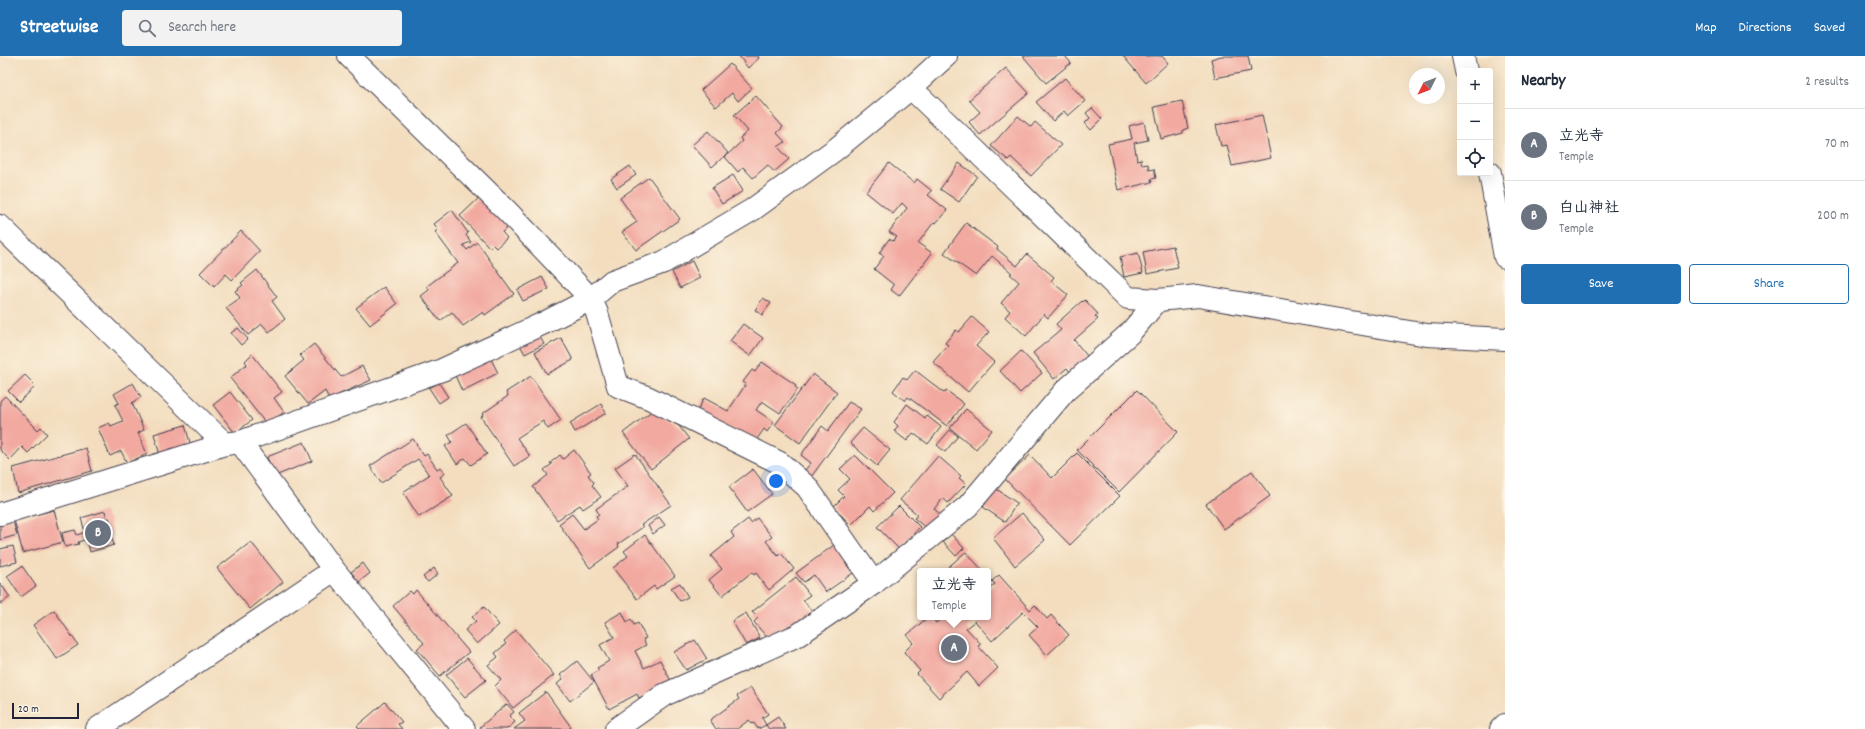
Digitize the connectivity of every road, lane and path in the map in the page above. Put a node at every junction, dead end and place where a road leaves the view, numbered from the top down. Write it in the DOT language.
graph roads {
  1 [pos="349,56"];
  2 [pos="946,56"];
  3 [pos="1463,56"];
  4 [pos="1465,68"];
  5 [pos="911,88"];
  6 [pos="1491,176"];
  7 [pos="0,226"];
  8 [pos="1505,257"];
  9 [pos="591,299"];
  10 [pos="1158,300"];
  11 [pos="1505,339"];
  12 [pos="232,443"];
  13 [pos="0,514"];
  14 [pos="334,570"];
  15 [pos="874,583"];
  16 [pos="1505,725"];
  17 [pos="97,729"];
  18 [pos="464,729"];
  19 [pos="616,729"];
  20 [pos="1501,729"];
  1 -- 9 [label="street"];
  2 -- 5 [label="street"];
  3 -- 4 [label="street"];
  5 -- 9 [label="street"];
  5 -- 10 [label="street"];
  6 -- 8 [label="street"];
  7 -- 12 [label="street"];
  9 -- 12 [label="street"];
  9 -- 15 [label="street"];
  10 -- 11 [label="street"];
  10 -- 15 [label="street"];
  12 -- 13 [label="street"];
  12 -- 14 [label="street"];
  14 -- 17 [label="street"];
  14 -- 18 [label="street"];
  15 -- 19 [label="street"];
  16 -- 20 [label="street"];
}
